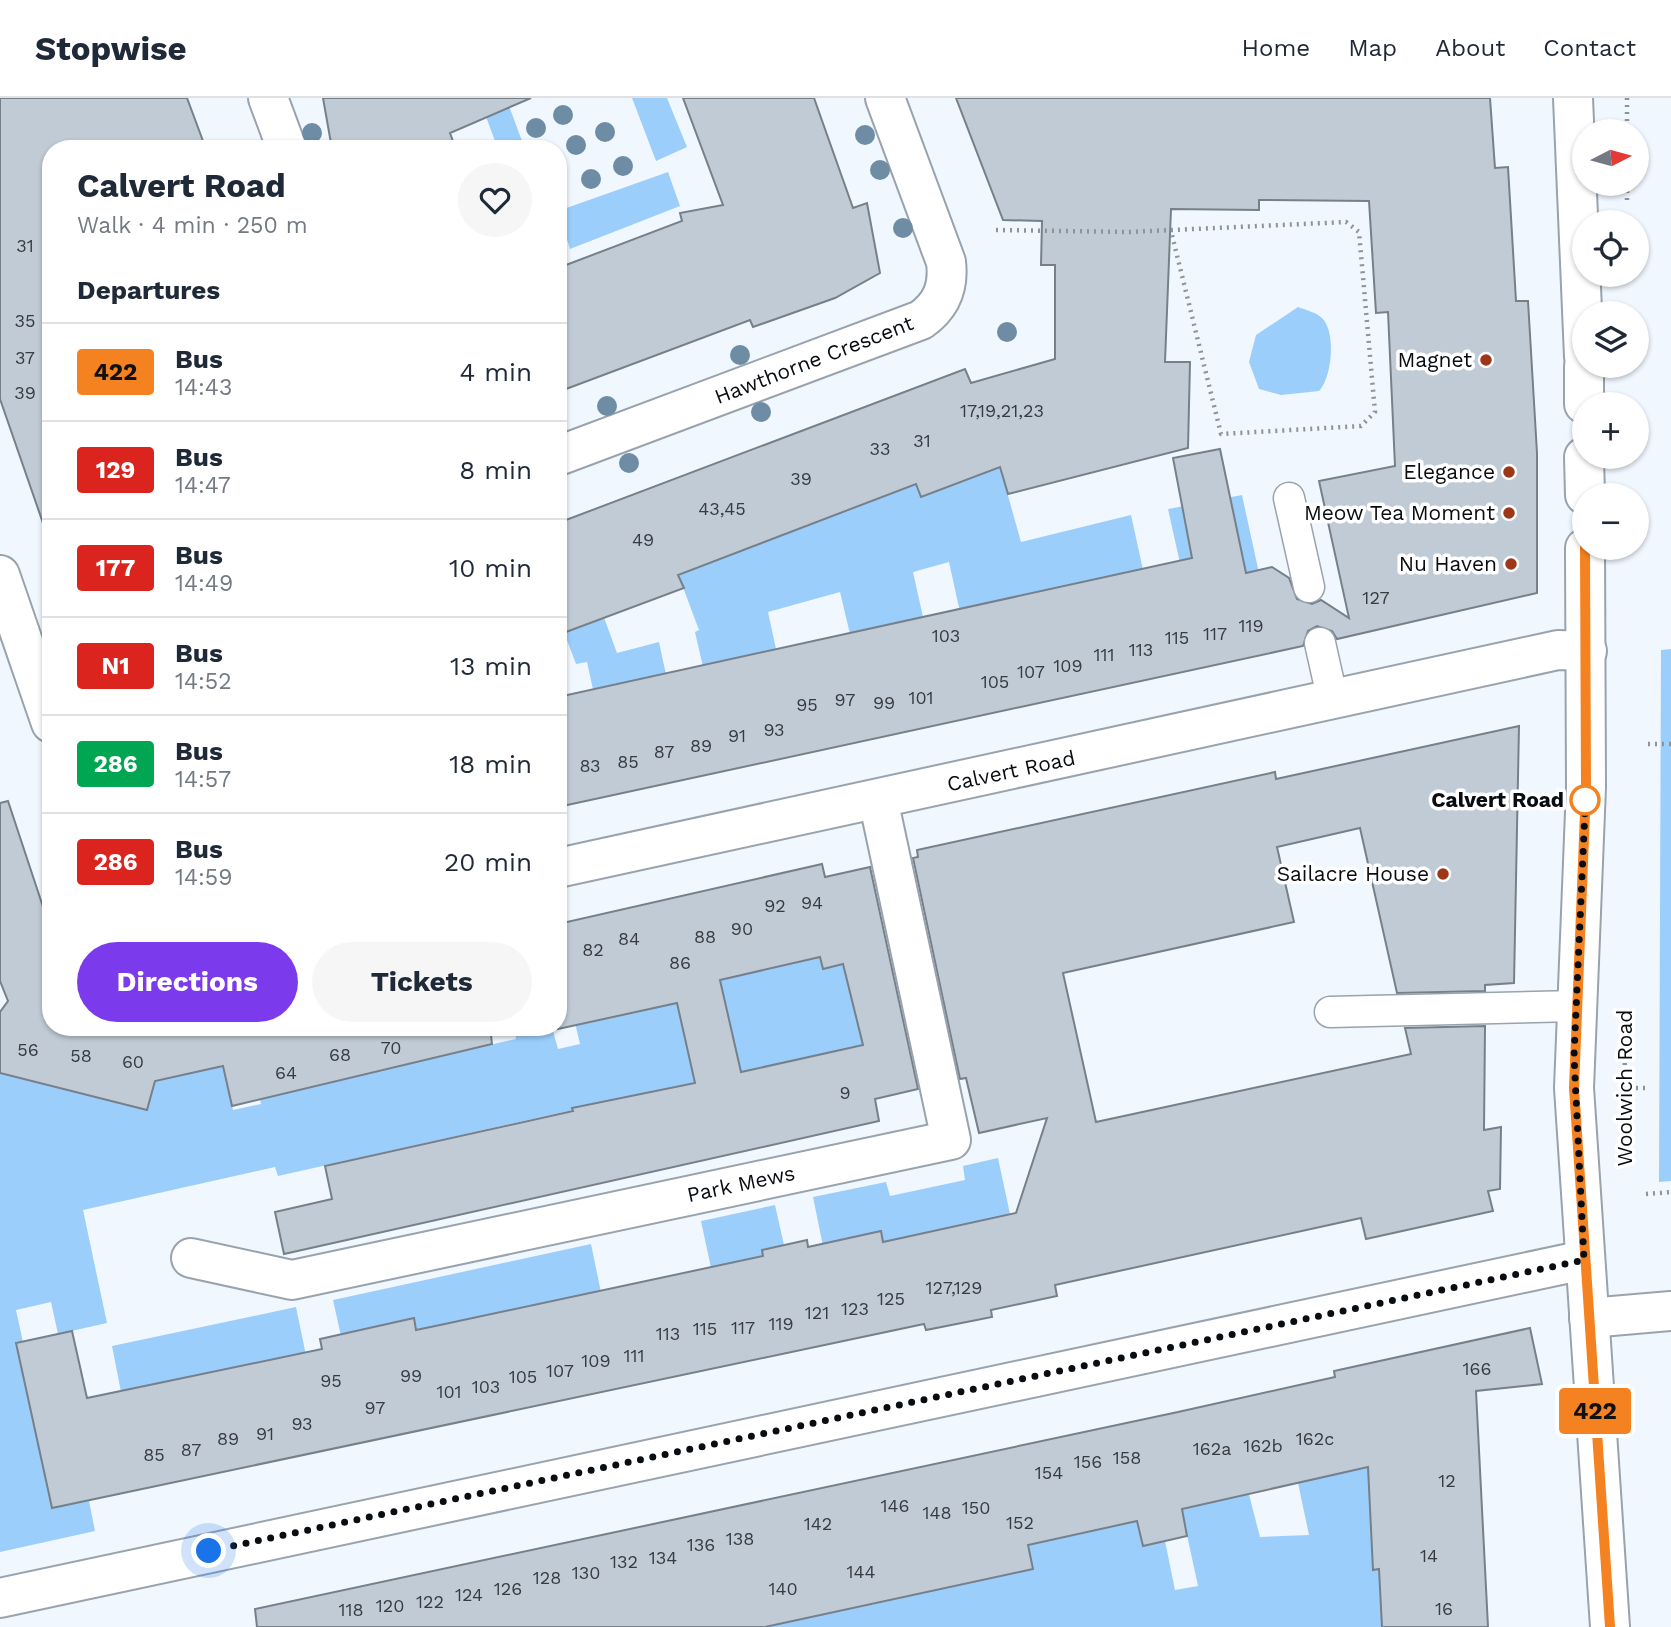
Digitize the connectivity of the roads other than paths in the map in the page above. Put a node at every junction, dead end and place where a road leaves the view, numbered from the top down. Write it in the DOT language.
graph roads {
  1 [pos="268,98"];
  2 [pos="885,98"];
  3 [pos="1573,98"];
  4 [pos="284,140"];
  5 [pos="1582,301"];
  6 [pos="567,453"];
  7 [pos="1289,498"];
  8 [pos="1586,560"];
  9 [pos="0,575"];
  10 [pos="1308,587"];
  11 [pos="1320,643"];
  12 [pos="1587,651"];
  13 [pos="42,697"];
  14 [pos="1333,701"];
  15 [pos="878,799"];
  16 [pos="567,866"];
  17 [pos="1576,1006"];
  18 [pos="1330,1012"];
  19 [pos="191,1258"];
  20 [pos="1584,1260"];
  21 [pos="1671,1311"];
  22 [pos="1589,1318"];
  23 [pos="0,1598"];
  24 [pos="1610,1627"];
  1 -- 4 [label="street"];
  2 -- 6 [label="street, Hawthorne Crescent"];
  3 -- 5 [label="street"];
  7 -- 10 [label="lane"];
  8 -- 12 [label="street"];
  9 -- 13 [label="street"];
  11 -- 14 [label="lane"];
  12 -- 14 [label="street, Calvert Road"];
  12 -- 17 [label="street"];
  14 -- 15 [label="street, Calvert Road"];
  15 -- 16 [label="street, Calvert Road"];
  15 -- 19 [label="street, Park Mews"];
  17 -- 18 [label="lane"];
  17 -- 20 [label="street"];
  20 -- 22 [label="street"];
  20 -- 23 [label="street"];
  21 -- 22 [label="street"];
  22 -- 24 [label="street"];
}
